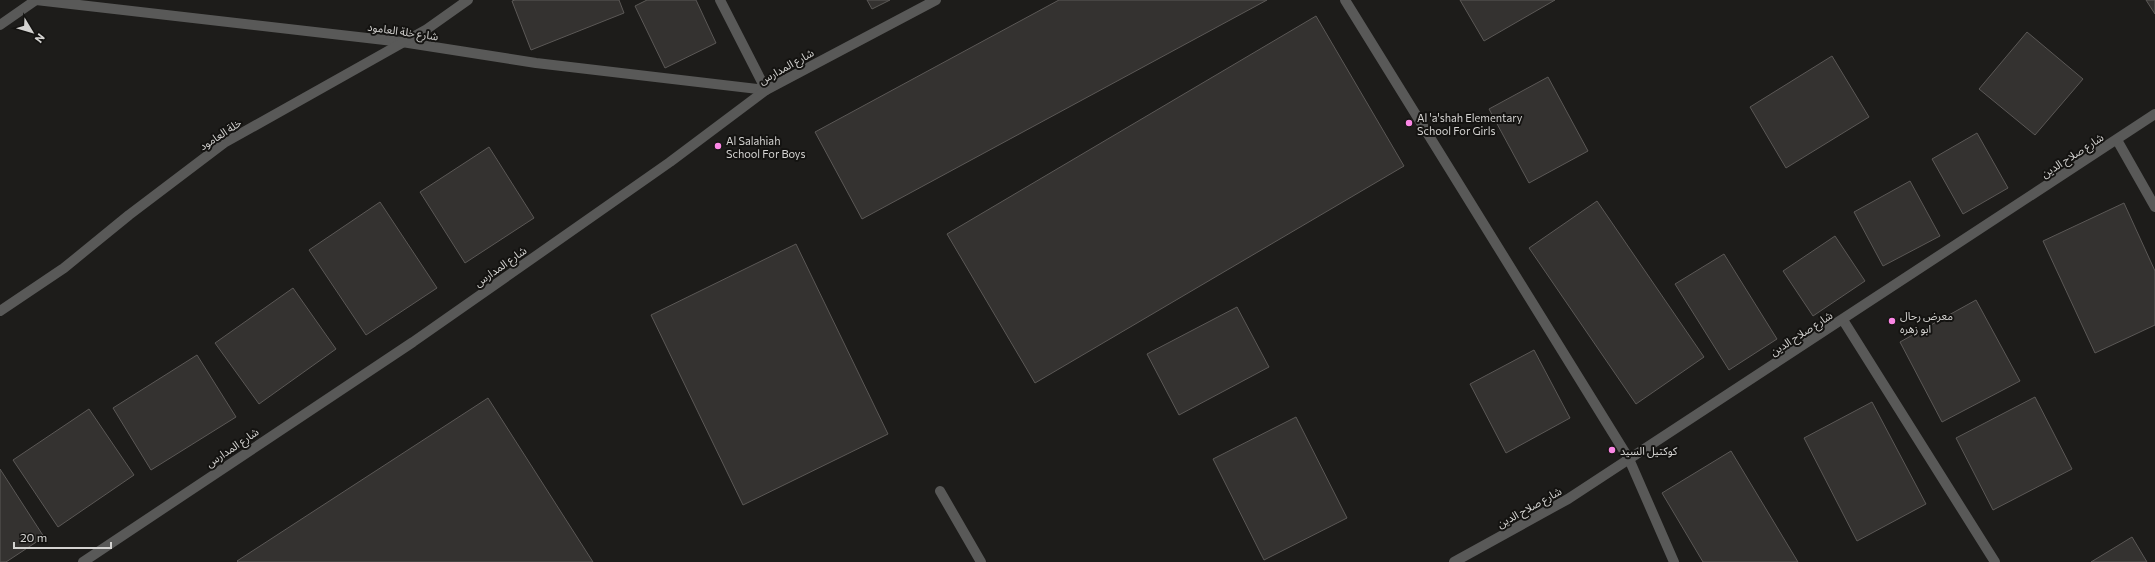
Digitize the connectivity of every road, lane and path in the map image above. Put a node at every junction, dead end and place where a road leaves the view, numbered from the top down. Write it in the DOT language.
graph roads {
  1 [pos="36,0"];
  2 [pos="468,0"];
  3 [pos="720,0"];
  4 [pos="936,0"];
  5 [pos="1345,0"];
  6 [pos="0,25"];
  7 [pos="402,42"];
  8 [pos="766,90"];
  9 [pos="2155,114"];
  10 [pos="2116,140"];
  11 [pos="2155,207"];
  12 [pos="0,312"];
  13 [pos="1843,320"];
  14 [pos="1629,459"];
  15 [pos="940,491"];
  16 [pos="83,562"];
  17 [pos="981,562"];
  18 [pos="1454,562"];
  19 [pos="1674,562"];
  20 [pos="1995,562"];
  1 -- 6 [label="street"];
  1 -- 7 [label="street, شارع خلة العامود"];
  2 -- 7 [label="street, خلة العامود"];
  3 -- 8 [label="street"];
  4 -- 8 [label="street, شارع المدارس"];
  5 -- 14 [label="street"];
  7 -- 8 [label="street, شارع خلة العامود"];
  7 -- 12 [label="street, خلة العامود"];
  8 -- 16 [label="street, شارع المدارس"];
  9 -- 10 [label="street, شارع صلاح الدين"];
  10 -- 11 [label="street"];
  10 -- 13 [label="street, شارع صلاح الدين"];
  13 -- 14 [label="street, شارع صلاح الدين"];
  13 -- 20 [label="street"];
  14 -- 18 [label="street, شارع صلاح الدين"];
  14 -- 19 [label="street"];
  15 -- 17 [label="street"];
}
